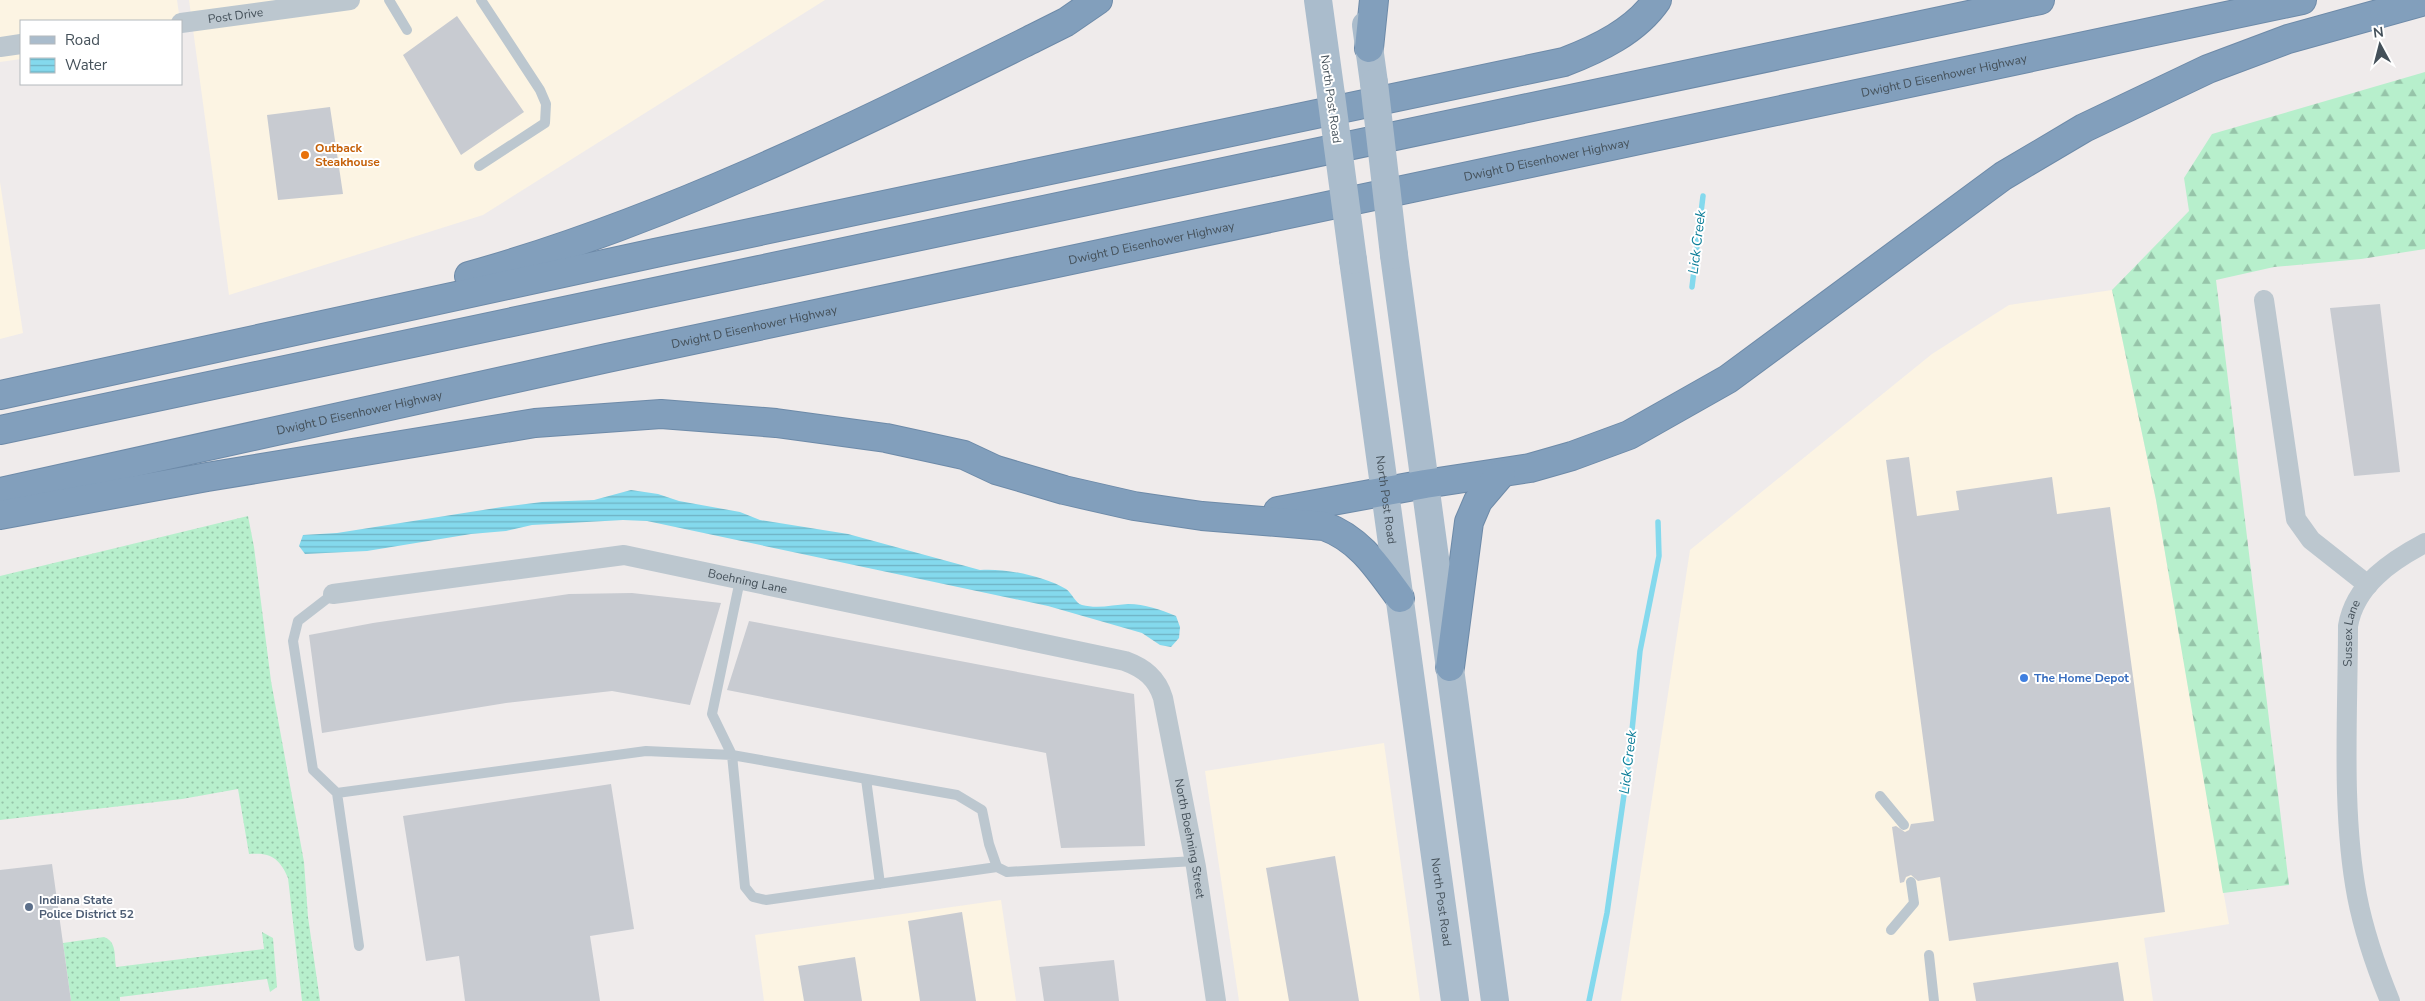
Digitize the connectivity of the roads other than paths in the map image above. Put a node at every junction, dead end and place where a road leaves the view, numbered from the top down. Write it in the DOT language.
graph roads {
  1 [pos="350,0"];
  2 [pos="389,0"];
  3 [pos="481,0"];
  4 [pos="1098,0"];
  5 [pos="1318,0"];
  6 [pos="1362,0"];
  7 [pos="1374,0"];
  8 [pos="1657,0"];
  9 [pos="2040,0"];
  10 [pos="2302,0"];
  11 [pos="2425,1"];
  12 [pos="182,23"];
  13 [pos="407,30"];
  14 [pos="20,44"];
  15 [pos="0,47"];
  16 [pos="1369,48"];
  17 [pos="479,166"];
  18 [pos="2264,300"];
  19 [pos="159,359"];
  20 [pos="0,395"];
  21 [pos="0,430"];
  22 [pos="1501,474"];
  23 [pos="1425,484"];
  24 [pos="1385,491"];
  25 [pos="0,492"];
  26 [pos="0,515"];
  27 [pos="1234,517"];
  28 [pos="2425,543"];
  29 [pos="740,580"];
  30 [pos="2368,585"];
  31 [pos="334,594"];
  32 [pos="1400,598"];
  33 [pos="1450,668"];
  34 [pos="1154,679"];
  35 [pos="732,755"];
  36 [pos="866,779"];
  37 [pos="337,793"];
  38 [pos="1880,796"];
  39 [pos="1904,825"];
  40 [pos="1195,861"];
  41 [pos="996,867"];
  42 [pos="1911,882"];
  43 [pos="880,884"];
  44 [pos="1890,930"];
  45 [pos="360,946"];
  46 [pos="1929,955"];
  47 [pos="1216,1001"];
  48 [pos="1455,1001"];
  49 [pos="1495,1001"];
  50 [pos="1934,1001"];
  51 [pos="2390,1001"];
  1 -- 12 [label="street, Post Drive"];
  2 -- 13 [label="lane"];
  3 -- 17 [label="lane"];
  4 -- 19 [label="highway"];
  5 -- 24 [label="main road, North Post Road, bridge"];
  6 -- 16 [label="main road"];
  7 -- 16 [label="highway"];
  8 -- 19 [label="highway"];
  9 -- 21 [label="highway"];
  10 -- 25 [label="highway, Dwight D Eisenhower Highway"];
  11 -- 22 [label="highway"];
  14 -- 15 [label="street"];
  16 -- 23 [label="main road, bridge"];
  18 -- 30 [label="street, Sussex Lane"];
  19 -- 20 [label="highway"];
  22 -- 23 [label="highway"];
  22 -- 33 [label="highway"];
  23 -- 24 [label="highway"];
  23 -- 33 [label="main road"];
  24 -- 27 [label="highway"];
  24 -- 32 [label="main road, North Post Road"];
  26 -- 27 [label="highway"];
  27 -- 32 [label="highway"];
  28 -- 30 [label="street"];
  29 -- 31 [label="street, Boehning Lane"];
  29 -- 34 [label="street, Boehning Lane"];
  29 -- 35 [label="lane"];
  30 -- 51 [label="street, Sussex Lane"];
  31 -- 37 [label="lane"];
  32 -- 48 [label="main road, North Post Road"];
  33 -- 49 [label="main road"];
  34 -- 40 [label="street, North Boehning Street"];
  35 -- 36 [label="lane"];
  35 -- 37 [label="lane"];
  35 -- 43 [label="lane"];
  36 -- 41 [label="lane"];
  36 -- 43 [label="lane"];
  37 -- 45 [label="lane"];
  38 -- 39 [label="lane"];
  40 -- 41 [label="lane"];
  40 -- 47 [label="street, North Boehning Street"];
  41 -- 43 [label="lane"];
  42 -- 44 [label="lane"];
  46 -- 50 [label="lane"];
}
